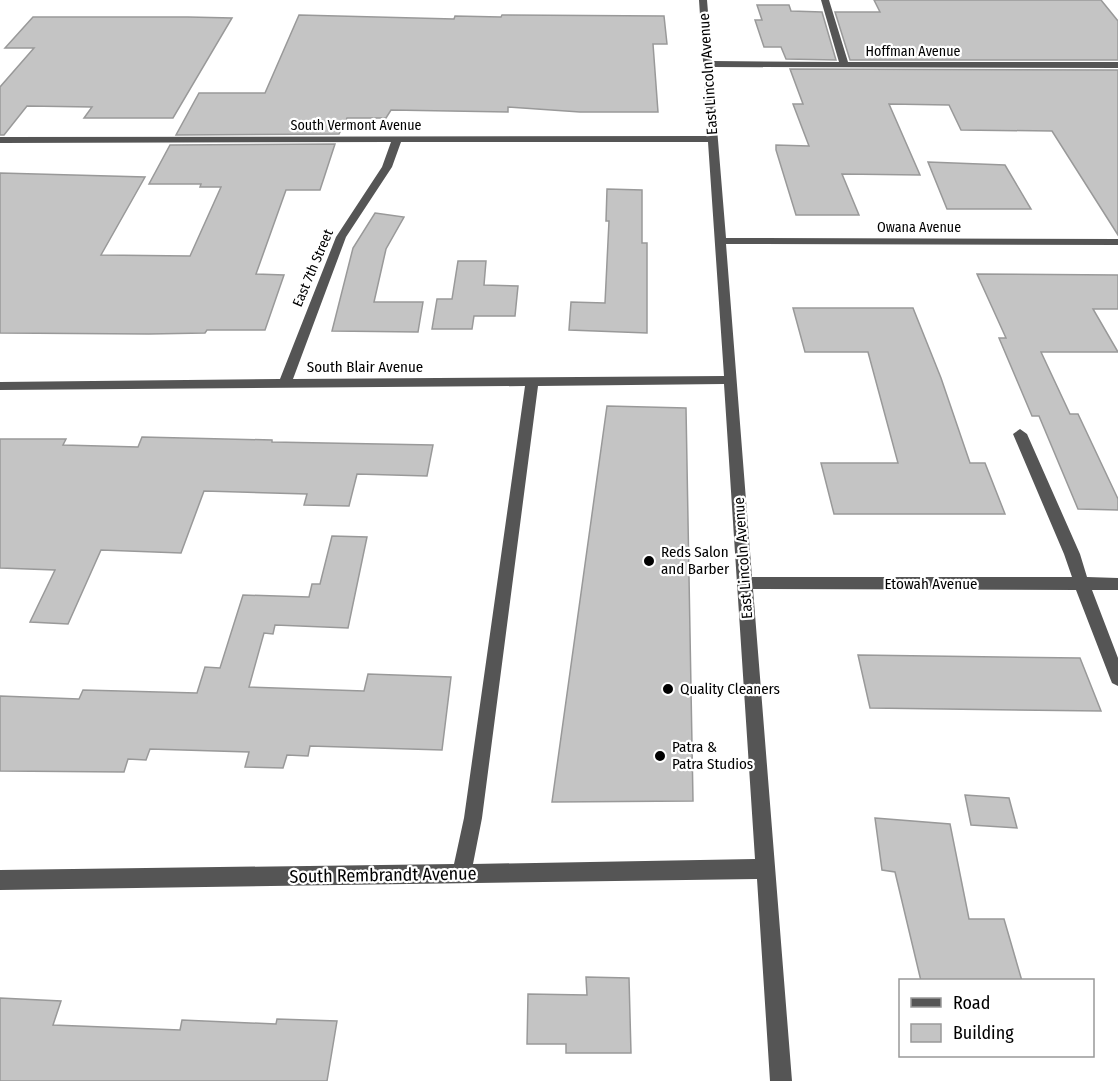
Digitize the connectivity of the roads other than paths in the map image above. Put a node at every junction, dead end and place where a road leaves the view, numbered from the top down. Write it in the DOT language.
graph roads {
  1 [pos="703,0"];
  2 [pos="825,0"];
  3 [pos="707,64"];
  4 [pos="844,64"];
  5 [pos="1118,65"];
  6 [pos="398,138"];
  7 [pos="712,139"];
  8 [pos="0,140"];
  9 [pos="720,241"];
  10 [pos="1118,242"];
  11 [pos="730,381"];
  12 [pos="532,383"];
  13 [pos="285,384"];
  14 [pos="0,386"];
  15 [pos="1020,434"];
  16 [pos="744,583"];
  17 [pos="1081,584"];
  18 [pos="1118,584"];
  19 [pos="1118,678"];
  20 [pos="766,869"];
  21 [pos="460,874"];
  22 [pos="0,880"];
  23 [pos="781,1081"];
  1 -- 3 [label="street, East Lincoln Avenue"];
  2 -- 4 [label="street"];
  3 -- 4 [label="street, Hoffman Avenue"];
  3 -- 7 [label="street, East Lincoln Avenue"];
  4 -- 5 [label="street, Hoffman Avenue"];
  6 -- 7 [label="street, South Vermont Avenue"];
  6 -- 8 [label="street, South Vermont Avenue"];
  6 -- 13 [label="street, East 7th Street"];
  7 -- 9 [label="street, East Lincoln Avenue"];
  9 -- 10 [label="street, Owana Avenue"];
  9 -- 11 [label="street, East Lincoln Avenue"];
  11 -- 12 [label="street, South Blair Avenue"];
  11 -- 16 [label="street, East Lincoln Avenue"];
  12 -- 13 [label="street, South Blair Avenue"];
  12 -- 21 [label="street"];
  13 -- 14 [label="street, South Blair Avenue"];
  15 -- 17 [label="street"];
  16 -- 17 [label="street, Etowah Avenue"];
  16 -- 20 [label="street, East Lincoln Avenue"];
  17 -- 18 [label="street, Etowah Avenue"];
  17 -- 19 [label="street"];
  20 -- 21 [label="street, South Rembrandt Avenue"];
  20 -- 23 [label="street, East Lincoln Avenue"];
  21 -- 22 [label="street, South Rembrandt Avenue"];
}
